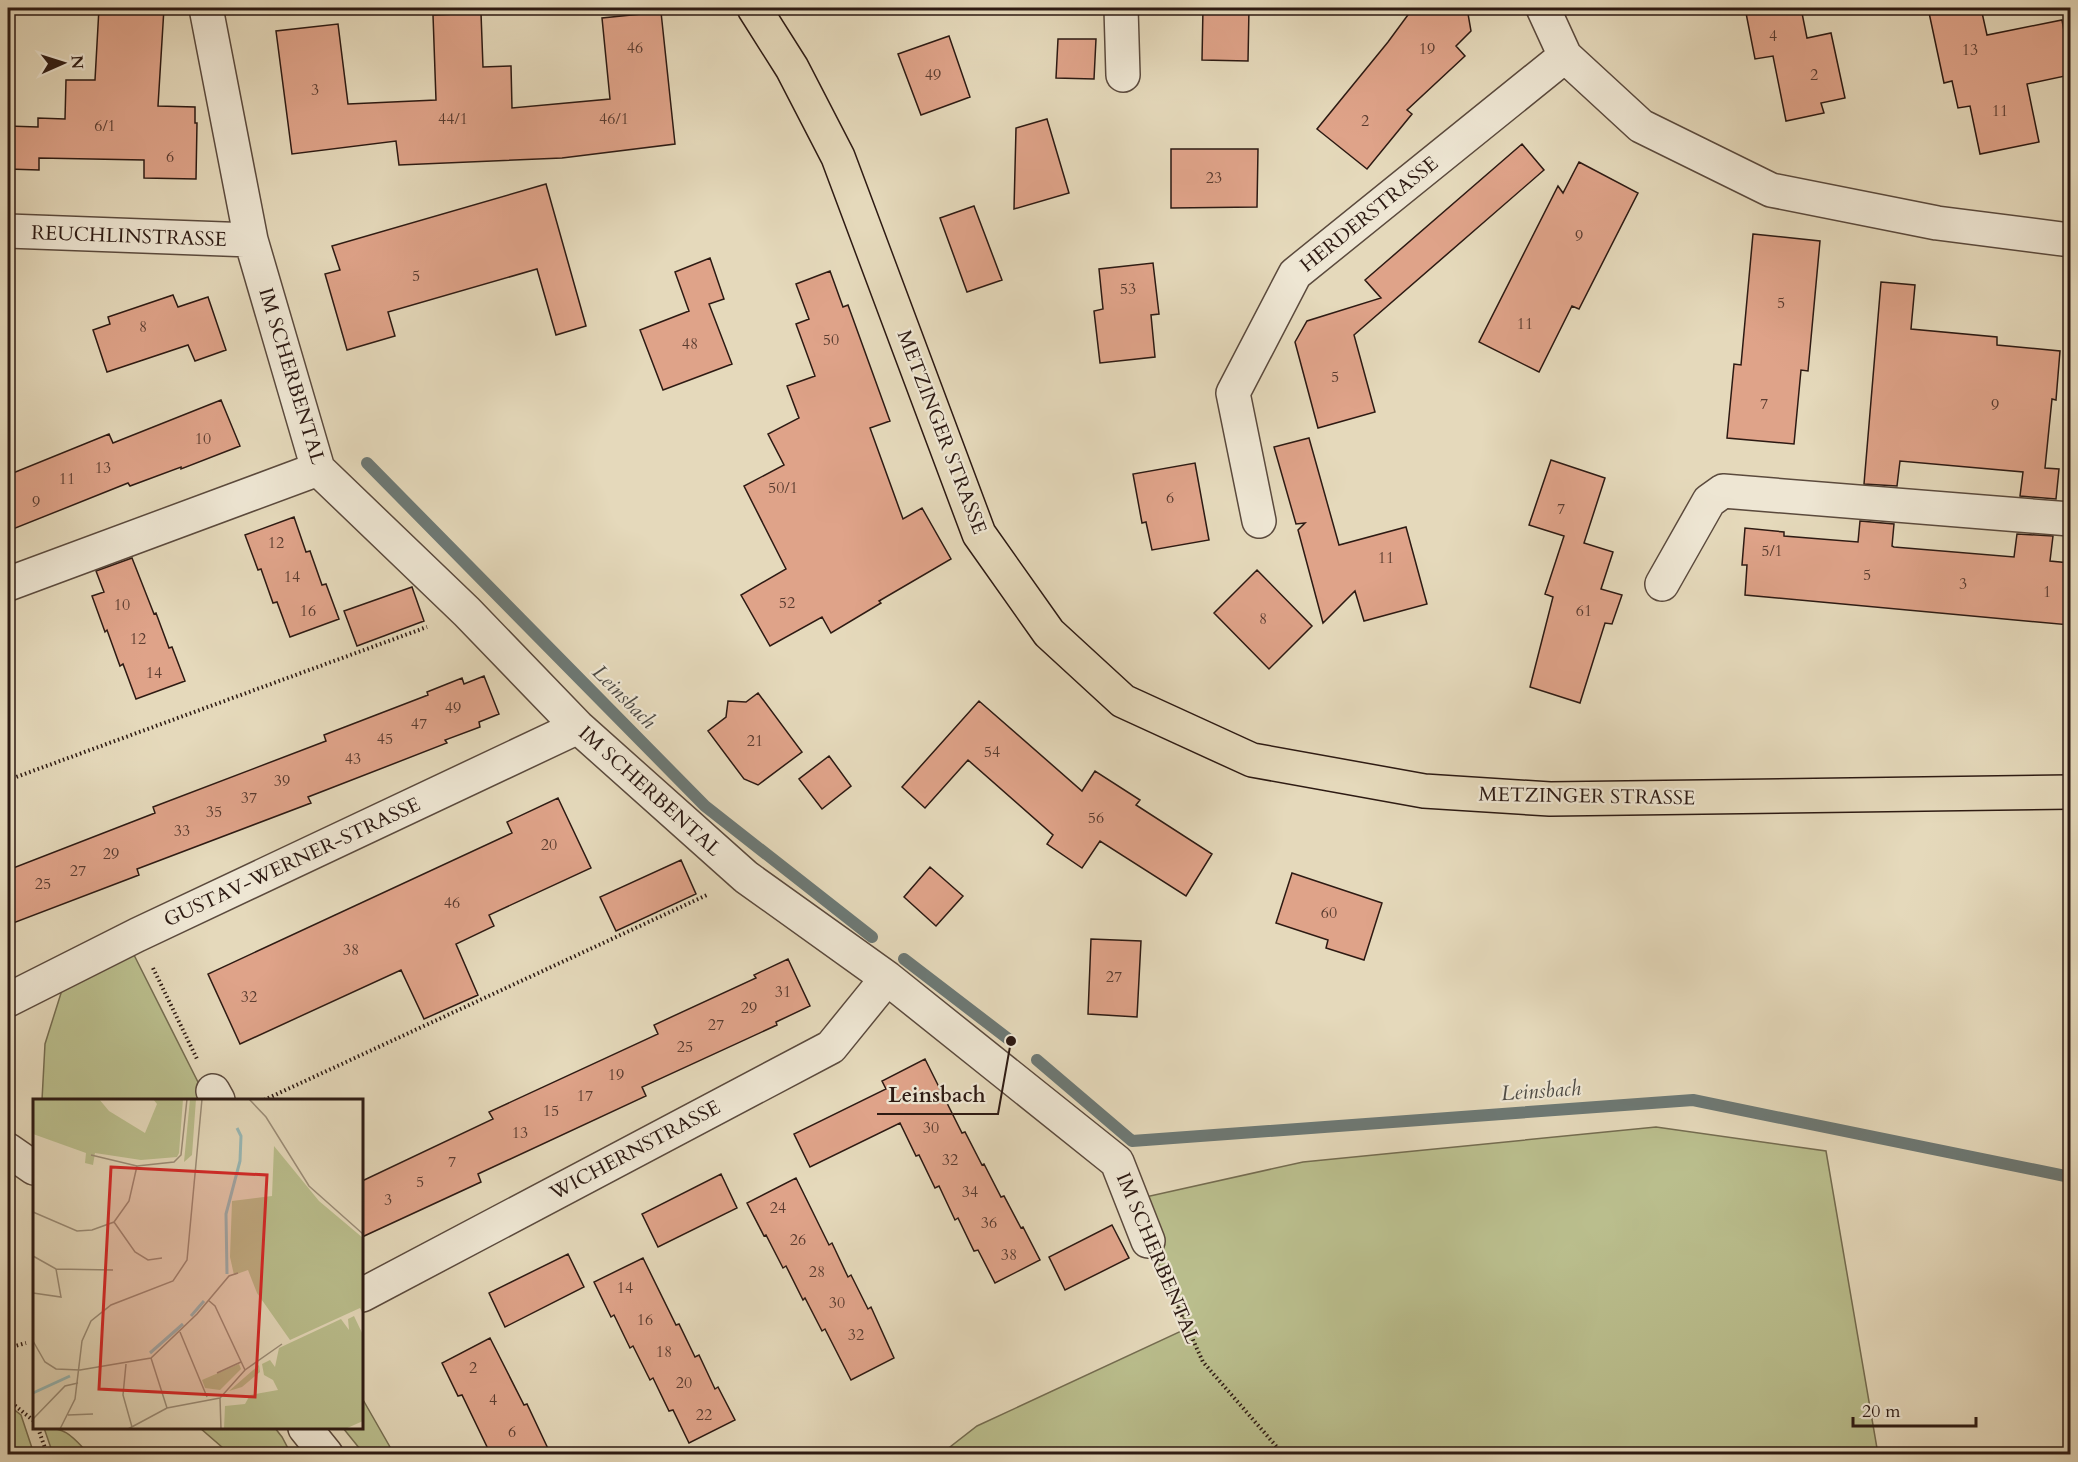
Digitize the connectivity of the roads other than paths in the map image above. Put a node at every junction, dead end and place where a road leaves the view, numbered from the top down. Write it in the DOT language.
graph roads {
  1 [pos="206,8"];
  2 [pos="754,8"];
  3 [pos="1121,8"];
  4 [pos="1543,8"];
  5 [pos="1565,56"];
  6 [pos="1123,75"];
  7 [pos="8,231"];
  8 [pos="251,240"];
  9 [pos="2070,240"];
  10 [pos="318,469"];
  11 [pos="2070,519"];
  12 [pos="1259,521"];
  13 [pos="8,584"];
  14 [pos="1662,584"];
  15 [pos="578,726"];
  16 [pos="2070,792"];
  17 [pos="887,978"];
  18 [pos="8,1000"];
  19 [pos="8,1150"];
  20 [pos="33,1167"];
  21 [pos="1148,1241"];
  22 [pos="363,1294"];
  23 [pos="306,1429"];
  24 [pos="326,1455"];
  1 -- 8 [label="street, IM SCHERBENTAL"];
  2 -- 16 [label="main road, METZINGER STRASSE"];
  3 -- 6 [label="street"];
  4 -- 5 [label="street"];
  5 -- 9 [label="street"];
  5 -- 12 [label="street, HERDERSTRASSE"];
  7 -- 8 [label="street, REUCHLINSTRASSE"];
  8 -- 10 [label="street, IM SCHERBENTAL"];
  10 -- 13 [label="street"];
  10 -- 15 [label="street, IM SCHERBENTAL"];
  11 -- 14 [label="street"];
  15 -- 17 [label="street, IM SCHERBENTAL"];
  15 -- 18 [label="street, GUSTAV-WERNER-STRASSE"];
  17 -- 21 [label="street, IM SCHERBENTAL"];
  17 -- 22 [label="street, WICHERNSTRASSE"];
  19 -- 20 [label="street"];
  23 -- 24 [label="street"];
}
